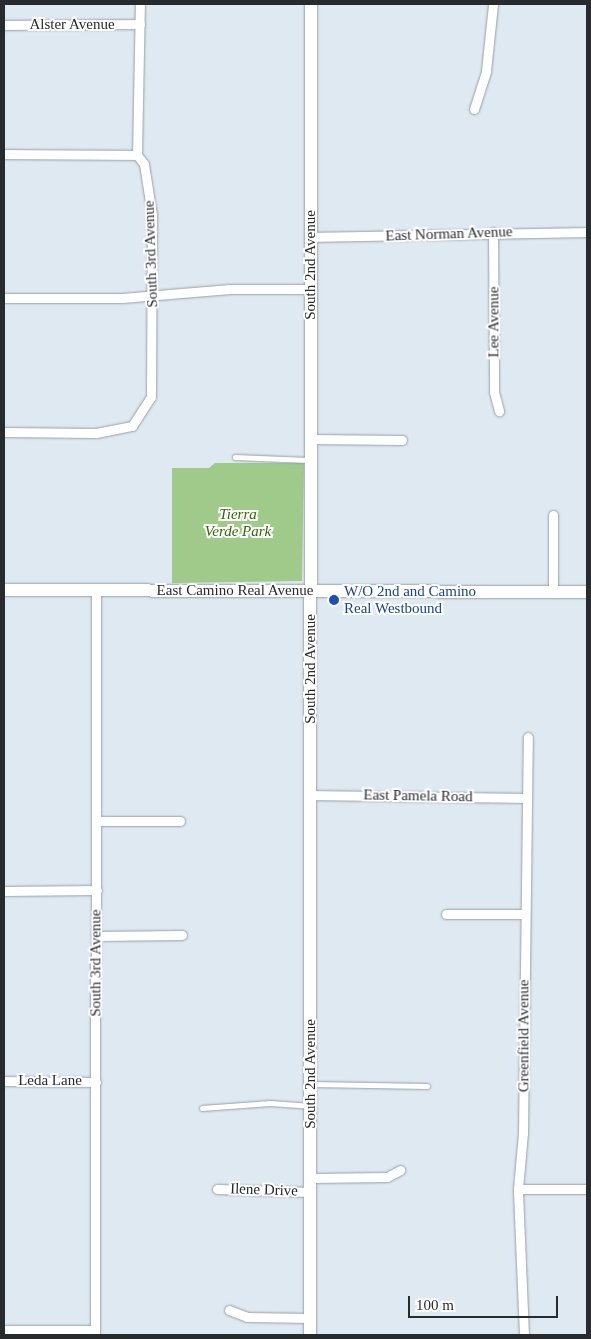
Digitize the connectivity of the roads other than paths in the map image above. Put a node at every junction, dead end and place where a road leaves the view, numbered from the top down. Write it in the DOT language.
graph roads {
  1 [pos="140,4"];
  2 [pos="311,4"];
  3 [pos="493,4"];
  4 [pos="140,24"];
  5 [pos="4,25"];
  6 [pos="474,109"];
  7 [pos="4,154"];
  8 [pos="138,155"];
  9 [pos="494,232"];
  10 [pos="587,232"];
  11 [pos="311,237"];
  12 [pos="311,289"];
  13 [pos="154,296"];
  14 [pos="4,298"];
  15 [pos="499,412"];
  16 [pos="4,432"];
  17 [pos="310,439"];
  18 [pos="402,440"];
  19 [pos="235,457"];
  20 [pos="310,460"];
  21 [pos="553,515"];
  22 [pos="4,590"];
  23 [pos="96,591"];
  24 [pos="311,592"];
  25 [pos="553,592"];
  26 [pos="587,592"];
  27 [pos="528,737"];
  28 [pos="311,795"];
  29 [pos="526,798"];
  30 [pos="97,821"];
  31 [pos="180,821"];
  32 [pos="97,890"];
  33 [pos="4,891"];
  34 [pos="446,914"];
  35 [pos="525,914"];
  36 [pos="182,935"];
  37 [pos="96,936"];
  38 [pos="4,1081"];
  39 [pos="96,1082"];
  40 [pos="311,1084"];
  41 [pos="427,1086"];
  42 [pos="311,1106"];
  43 [pos="202,1108"];
  44 [pos="400,1170"];
  45 [pos="311,1178"];
  46 [pos="217,1189"];
  47 [pos="518,1189"];
  48 [pos="587,1189"];
  49 [pos="311,1192"];
  50 [pos="229,1310"];
  51 [pos="310,1318"];
  52 [pos="4,1330"];
  53 [pos="95,1333"];
  54 [pos="310,1335"];
  55 [pos="524,1335"];
  1 -- 4 [label="street, South 3rd Avenue"];
  2 -- 11 [label="street, South 2nd Avenue"];
  3 -- 6 [label="street"];
  4 -- 5 [label="street, Alster Avenue"];
  4 -- 8 [label="street, South 3rd Avenue"];
  7 -- 8 [label="street"];
  8 -- 13 [label="street, South 3rd Avenue"];
  9 -- 10 [label="street, East Norman Avenue"];
  9 -- 11 [label="street, East Norman Avenue"];
  9 -- 15 [label="street, Lee Avenue"];
  11 -- 12 [label="street, South 2nd Avenue"];
  12 -- 13 [label="street"];
  12 -- 17 [label="street, South 2nd Avenue"];
  13 -- 14 [label="street"];
  13 -- 16 [label="street, South 3rd Avenue"];
  17 -- 18 [label="street"];
  17 -- 20 [label="street, South 2nd Avenue"];
  19 -- 20 [label="lane"];
  20 -- 24 [label="street, South 2nd Avenue"];
  21 -- 25 [label="street"];
  22 -- 23 [label="street, East Camino Real Avenue"];
  23 -- 24 [label="street, East Camino Real Avenue"];
  23 -- 30 [label="street, South 3rd Avenue"];
  24 -- 25 [label="street, East Camino Real Avenue"];
  24 -- 28 [label="street, South 2nd Avenue"];
  25 -- 26 [label="street, East Camino Real Avenue"];
  27 -- 29 [label="street, Greenfield Avenue"];
  28 -- 29 [label="street, East Pamela Road"];
  28 -- 40 [label="street, South 2nd Avenue"];
  29 -- 35 [label="street, Greenfield Avenue"];
  30 -- 31 [label="street"];
  30 -- 32 [label="street, South 3rd Avenue"];
  32 -- 33 [label="street"];
  32 -- 37 [label="street, South 3rd Avenue"];
  34 -- 35 [label="street"];
  35 -- 47 [label="street, Greenfield Avenue"];
  36 -- 37 [label="street"];
  37 -- 39 [label="street, South 3rd Avenue"];
  38 -- 39 [label="street, Leda Lane"];
  39 -- 53 [label="street, South 3rd Avenue"];
  40 -- 41 [label="lane"];
  40 -- 42 [label="street, South 2nd Avenue"];
  42 -- 43 [label="lane"];
  42 -- 45 [label="street, South 2nd Avenue"];
  44 -- 45 [label="street, Ilene Drive"];
  45 -- 49 [label="street, South 2nd Avenue"];
  46 -- 49 [label="street, Ilene Drive"];
  47 -- 48 [label="street"];
  47 -- 55 [label="street, Greenfield Avenue"];
  49 -- 51 [label="street, South 2nd Avenue"];
  50 -- 51 [label="street"];
  51 -- 54 [label="street, South 2nd Avenue"];
  52 -- 53 [label="street"];
}
